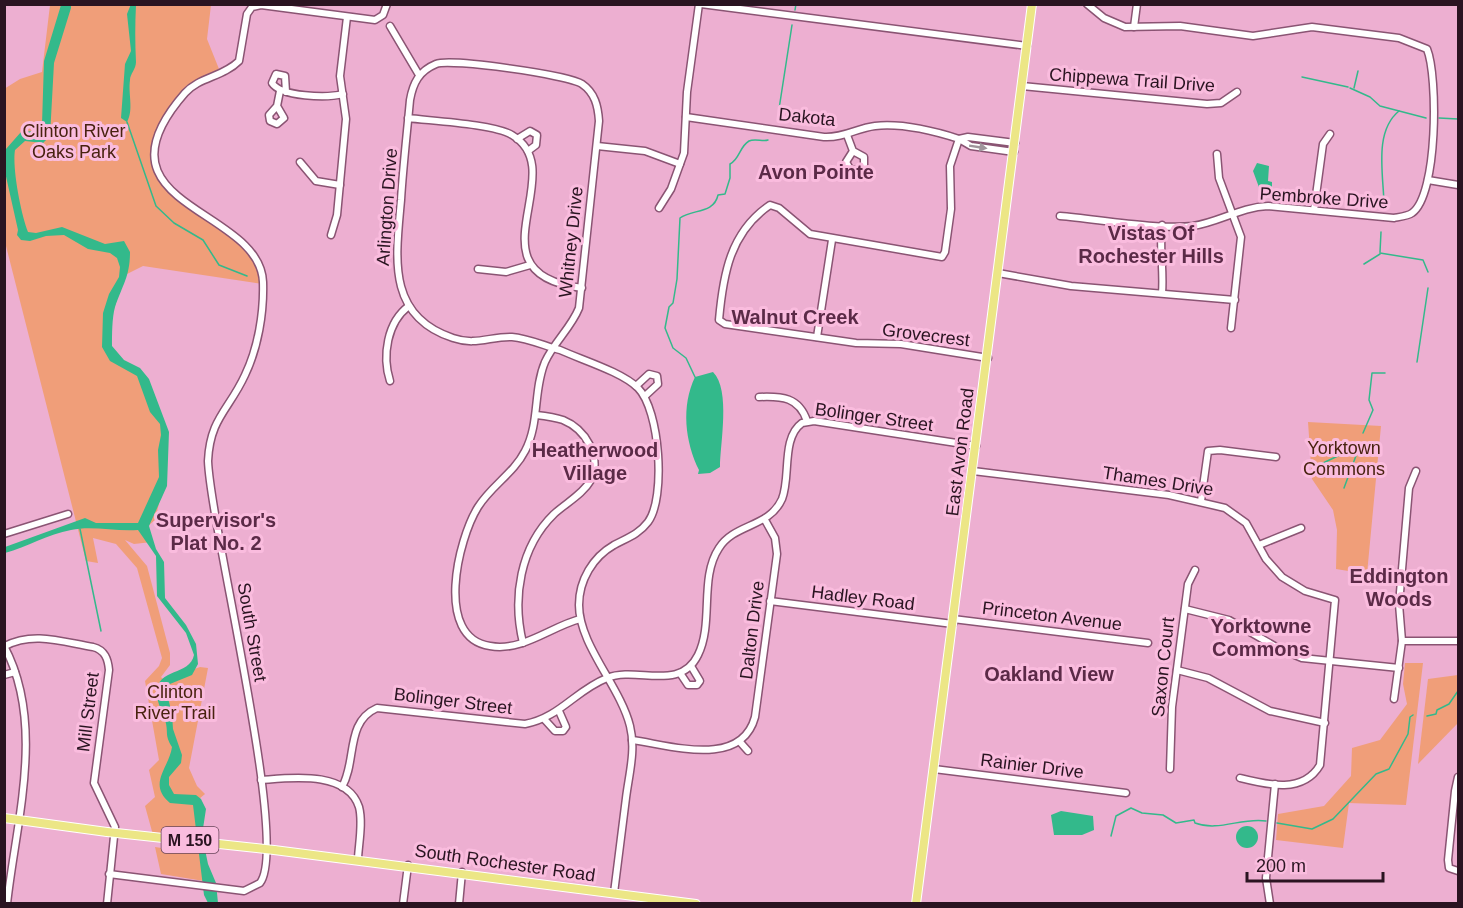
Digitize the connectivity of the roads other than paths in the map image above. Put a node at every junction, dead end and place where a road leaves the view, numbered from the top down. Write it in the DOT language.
graph roads {
  1 [pos="387,4"];
  2 [pos="700,4"];
  3 [pos="1032,4"];
  4 [pos="1087,4"];
  5 [pos="1137,4"];
  6 [pos="347,17"];
  7 [pos="390,26"];
  8 [pos="1134,27"];
  9 [pos="1027,46"];
  10 [pos="419,75"];
  11 [pos="1022,86"];
  12 [pos="1237,93"];
  13 [pos="343,94"];
  14 [pos="278,106"];
  15 [pos="686,117"];
  16 [pos="408,118"];
  17 [pos="1329,134"];
  18 [pos="847,135"];
  19 [pos="517,139"];
  20 [pos="960,139"];
  21 [pos="597,146"];
  22 [pos="1014,148"];
  23 [pos="528,151"];
  24 [pos="853,151"];
  25 [pos="1217,154"];
  26 [pos="300,162"];
  27 [pos="680,164"];
  28 [pos="1428,180"];
  29 [pos="340,185"];
  30 [pos="1458,185"];
  31 [pos="659,208"];
  32 [pos="1314,210"];
  33 [pos="1232,213"];
  34 [pos="1060,216"];
  35 [pos="1161,225"];
  36 [pos="331,235"];
  37 [pos="832,240"];
  38 [pos="530,265"];
  39 [pos="478,269"];
  40 [pos="998,273"];
  41 [pos="582,288"];
  42 [pos="1162,293"];
  43 [pos="1235,300"];
  44 [pos="409,306"];
  45 [pos="1231,328"];
  46 [pos="817,337"];
  47 [pos="554,349"];
  48 [pos="988,358"];
  49 [pos="390,381"];
  50 [pos="636,386"];
  51 [pos="645,396"];
  52 [pos="759,397"];
  53 [pos="536,415"];
  54 [pos="807,421"];
  55 [pos="976,446"];
  56 [pos="1276,457"];
  57 [pos="973,471"];
  58 [pos="1416,471"];
  59 [pos="1200,501"];
  60 [pos="68,514"];
  61 [pos="765,520"];
  62 [pos="1301,528"];
  63 [pos="4,534"];
  64 [pos="1259,544"];
  65 [pos="1195,570"];
  66 [pos="770,601"];
  67 [pos="1185,609"];
  68 [pos="580,619"];
  69 [pos="953,621"];
  70 [pos="1402,640"];
  71 [pos="1458,641"];
  72 [pos="523,643"];
  73 [pos="1148,643"];
  74 [pos="5,646"];
  75 [pos="1330,662"];
  76 [pos="691,666"];
  77 [pos="1399,668"];
  78 [pos="1177,670"];
  79 [pos="15,672"];
  80 [pos="680,673"];
  81 [pos="4,675"];
  82 [pos="608,677"];
  83 [pos="1394,699"];
  84 [pos="559,711"];
  85 [pos="545,720"];
  86 [pos="1325,723"];
  87 [pos="632,740"];
  88 [pos="740,742"];
  89 [pos="747,751"];
  90 [pos="934,769"];
  91 [pos="1170,769"];
  92 [pos="1458,777"];
  93 [pos="1240,778"];
  94 [pos="261,780"];
  95 [pos="1275,784"];
  96 [pos="342,787"];
  97 [pos="1126,793"];
  98 [pos="4,818"];
  99 [pos="18,820"];
  100 [pos="358,858"];
  101 [pos="408,865"];
  102 [pos="1458,871"];
  103 [pos="462,873"];
  104 [pos="109,874"];
  105 [pos="614,893"];
  106 [pos="7,903"];
  107 [pos="107,903"];
  108 [pos="404,903"];
  109 [pos="459,903"];
  110 [pos="696,903"];
  111 [pos="916,903"];
  112 [pos="1270,903"];
  1 -- 6 [label="street"];
  2 -- 9 [label="street"];
  2 -- 15 [label="street"];
  3 -- 9 [label="main road, East Avon Road"];
  4 -- 8 [label="street"];
  5 -- 8 [label="street"];
  6 -- 13 [label="street"];
  6 -- 94 [label="street, South Street"];
  7 -- 10 [label="street"];
  8 -- 28 [label="street"];
  9 -- 11 [label="main road, East Avon Road"];
  10 -- 16 [label="street, Arlington Drive"];
  10 -- 21 [label="street, Whitney Drive"];
  11 -- 12 [label="street, Chippewa Trail Drive"];
  11 -- 22 [label="main road, East Avon Road"];
  13 -- 14 [label="street"];
  13 -- 29 [label="street"];
  15 -- 18 [label="street, Dakota"];
  15 -- 27 [label="street"];
  16 -- 19 [label="street"];
  16 -- 44 [label="street, Arlington Drive"];
  17 -- 32 [label="street"];
  18 -- 20 [label="street, Dakota"];
  18 -- 24 [label="street"];
  19 -- 23 [label="street"];
  19 -- 23 [label="street"];
  20 -- 22 [label="street, Dakota"];
  20 -- 37 [label="street"];
  21 -- 27 [label="street"];
  21 -- 41 [label="street, Whitney Drive"];
  22 -- 40 [label="main road, East Avon Road"];
  23 -- 38 [label="street"];
  25 -- 33 [label="street"];
  26 -- 29 [label="street"];
  27 -- 31 [label="street"];
  28 -- 30 [label="street"];
  28 -- 32 [label="street, Pembroke Drive"];
  29 -- 36 [label="street"];
  32 -- 33 [label="street, Pembroke Drive"];
  33 -- 35 [label="street, Pembroke Drive"];
  33 -- 43 [label="street"];
  34 -- 35 [label="street, Pembroke Drive"];
  35 -- 42 [label="street"];
  37 -- 46 [label="street"];
  37 -- 46 [label="street, Grovecrest"];
  38 -- 39 [label="street"];
  38 -- 41 [label="street"];
  40 -- 42 [label="street"];
  40 -- 48 [label="main road, East Avon Road"];
  41 -- 47 [label="street, Whitney Drive"];
  42 -- 43 [label="street"];
  43 -- 45 [label="street"];
  44 -- 47 [label="street, Arlington Drive"];
  44 -- 49 [label="street"];
  46 -- 48 [label="street, Grovecrest"];
  47 -- 50 [label="street, Arlington Drive"];
  47 -- 53 [label="street, Whitney Drive"];
  48 -- 55 [label="main road, East Avon Road"];
  50 -- 51 [label="street, Arlington Drive"];
  50 -- 51 [label="street"];
  51 -- 68 [label="street, Arlington Drive"];
  52 -- 54 [label="street"];
  53 -- 72 [label="street"];
  53 -- 72 [label="street, Whitney Drive"];
  54 -- 55 [label="street, Bolinger Street"];
  54 -- 61 [label="street, Bolinger Street"];
  55 -- 57 [label="main road, East Avon Road"];
  56 -- 59 [label="street"];
  57 -- 59 [label="street, Thames Drive"];
  57 -- 69 [label="main road, East Avon Road"];
  58 -- 70 [label="street"];
  59 -- 64 [label="street, Thames Drive"];
  60 -- 63 [label="street"];
  61 -- 66 [label="street, Dalton Drive"];
  61 -- 76 [label="street, Bolinger Street"];
  62 -- 64 [label="street"];
  64 -- 75 [label="street, Thames Drive"];
  65 -- 67 [label="street, Saxon Court"];
  66 -- 69 [label="street, Hadley Road"];
  66 -- 88 [label="street, Dalton Drive"];
  67 -- 75 [label="street"];
  67 -- 78 [label="street, Saxon Court"];
  68 -- 72 [label="street, Whitney Drive"];
  68 -- 82 [label="street, Arlington Drive"];
  69 -- 73 [label="street, Princeton Avenue"];
  69 -- 90 [label="main road, East Avon Road"];
  70 -- 71 [label="street"];
  70 -- 77 [label="street"];
  74 -- 79 [label="street"];
  74 -- 104 [label="street, Mill Street"];
  75 -- 77 [label="street"];
  75 -- 86 [label="street"];
  76 -- 80 [label="street, Bolinger Street"];
  76 -- 80 [label="street, Bolinger Street"];
  77 -- 83 [label="street"];
  78 -- 86 [label="street"];
  78 -- 91 [label="street, Saxon Court"];
  79 -- 81 [label="street"];
  79 -- 99 [label="street"];
  80 -- 82 [label="street, Bolinger Street"];
  82 -- 84 [label="street, Bolinger Street"];
  82 -- 87 [label="street, Arlington Drive"];
  84 -- 85 [label="street, Bolinger Street"];
  84 -- 85 [label="street, Bolinger Street"];
  85 -- 96 [label="street, Bolinger Street"];
  86 -- 95 [label="street"];
  87 -- 88 [label="street"];
  87 -- 105 [label="street, Arlington Drive"];
  88 -- 89 [label="street"];
  90 -- 97 [label="street, Rainier Drive"];
  90 -- 111 [label="main road, East Avon Road"];
  92 -- 102 [label="street"];
  93 -- 95 [label="street"];
  94 -- 96 [label="street"];
  94 -- 104 [label="street, South Street"];
  95 -- 112 [label="street"];
  96 -- 100 [label="street"];
  98 -- 99 [label="main road, M 150"];
  99 -- 100 [label="main road, South Rochester Road / M 150, bridge"];
  99 -- 106 [label="street"];
  100 -- 101 [label="main road, South Rochester Road / M 150"];
  101 -- 103 [label="main road, South Rochester Road / M 150"];
  101 -- 108 [label="street"];
  103 -- 105 [label="main road, South Rochester Road / M 150"];
  103 -- 109 [label="street"];
  104 -- 107 [label="street"];
  105 -- 110 [label="main road, South Rochester Road / M 150"];
}
